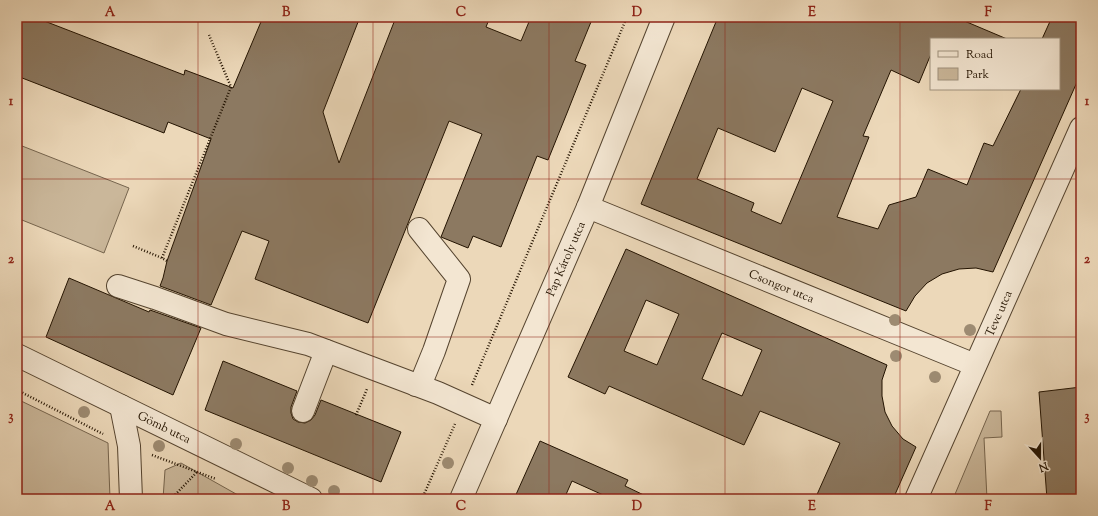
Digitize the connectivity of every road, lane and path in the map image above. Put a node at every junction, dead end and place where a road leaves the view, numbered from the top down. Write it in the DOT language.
graph roads {
  1 [pos="627,17"];
  2 [pos="664,17"];
  3 [pos="208,35"];
  4 [pos="1081,128"];
  5 [pos="588,207"];
  6 [pos="419,229"];
  7 [pos="133,246"];
  8 [pos="162,258"];
  9 [pos="167,261"];
  10 [pos="118,286"];
  11 [pos="326,351"];
  12 [pos="17,355"];
  13 [pos="975,365"];
  14 [pos="416,385"];
  15 [pos="17,390"];
  16 [pos="366,391"];
  17 [pos="464,404"];
  18 [pos="121,406"];
  19 [pos="303,411"];
  20 [pos="356,414"];
  21 [pos="496,419"];
  22 [pos="129,446"];
  23 [pos="198,471"];
  24 [pos="219,480"];
  25 [pos="131,499"];
  26 [pos="171,499"];
  27 [pos="311,499"];
  28 [pos="422,499"];
  29 [pos="461,499"];
  30 [pos="916,499"];
  1 -- 17 [label="path"];
  2 -- 5 [label="street, Pap Károly utca"];
  3 -- 8 [label="path"];
  4 -- 13 [label="street, Teve utca"];
  5 -- 13 [label="street, Csongor utca"];
  5 -- 21 [label="street, Pap Károly utca"];
  6 -- 14 [label="street"];
  7 -- 8 [label="path"];
  8 -- 9 [label="path"];
  10 -- 11 [label="street"];
  11 -- 14 [label="street"];
  11 -- 19 [label="street"];
  12 -- 18 [label="street, Gömb utca"];
  13 -- 30 [label="street, Teve utca"];
  14 -- 17 [label="street"];
  15 -- 22 [label="path"];
  16 -- 20 [label="path"];
  17 -- 21 [label="street"];
  17 -- 28 [label="path"];
  18 -- 22 [label="street"];
  18 -- 27 [label="street, Gömb utca"];
  21 -- 29 [label="street, Pap Károly utca"];
  22 -- 23 [label="path"];
  22 -- 25 [label="street"];
  23 -- 24 [label="path"];
  23 -- 26 [label="path"];
}
